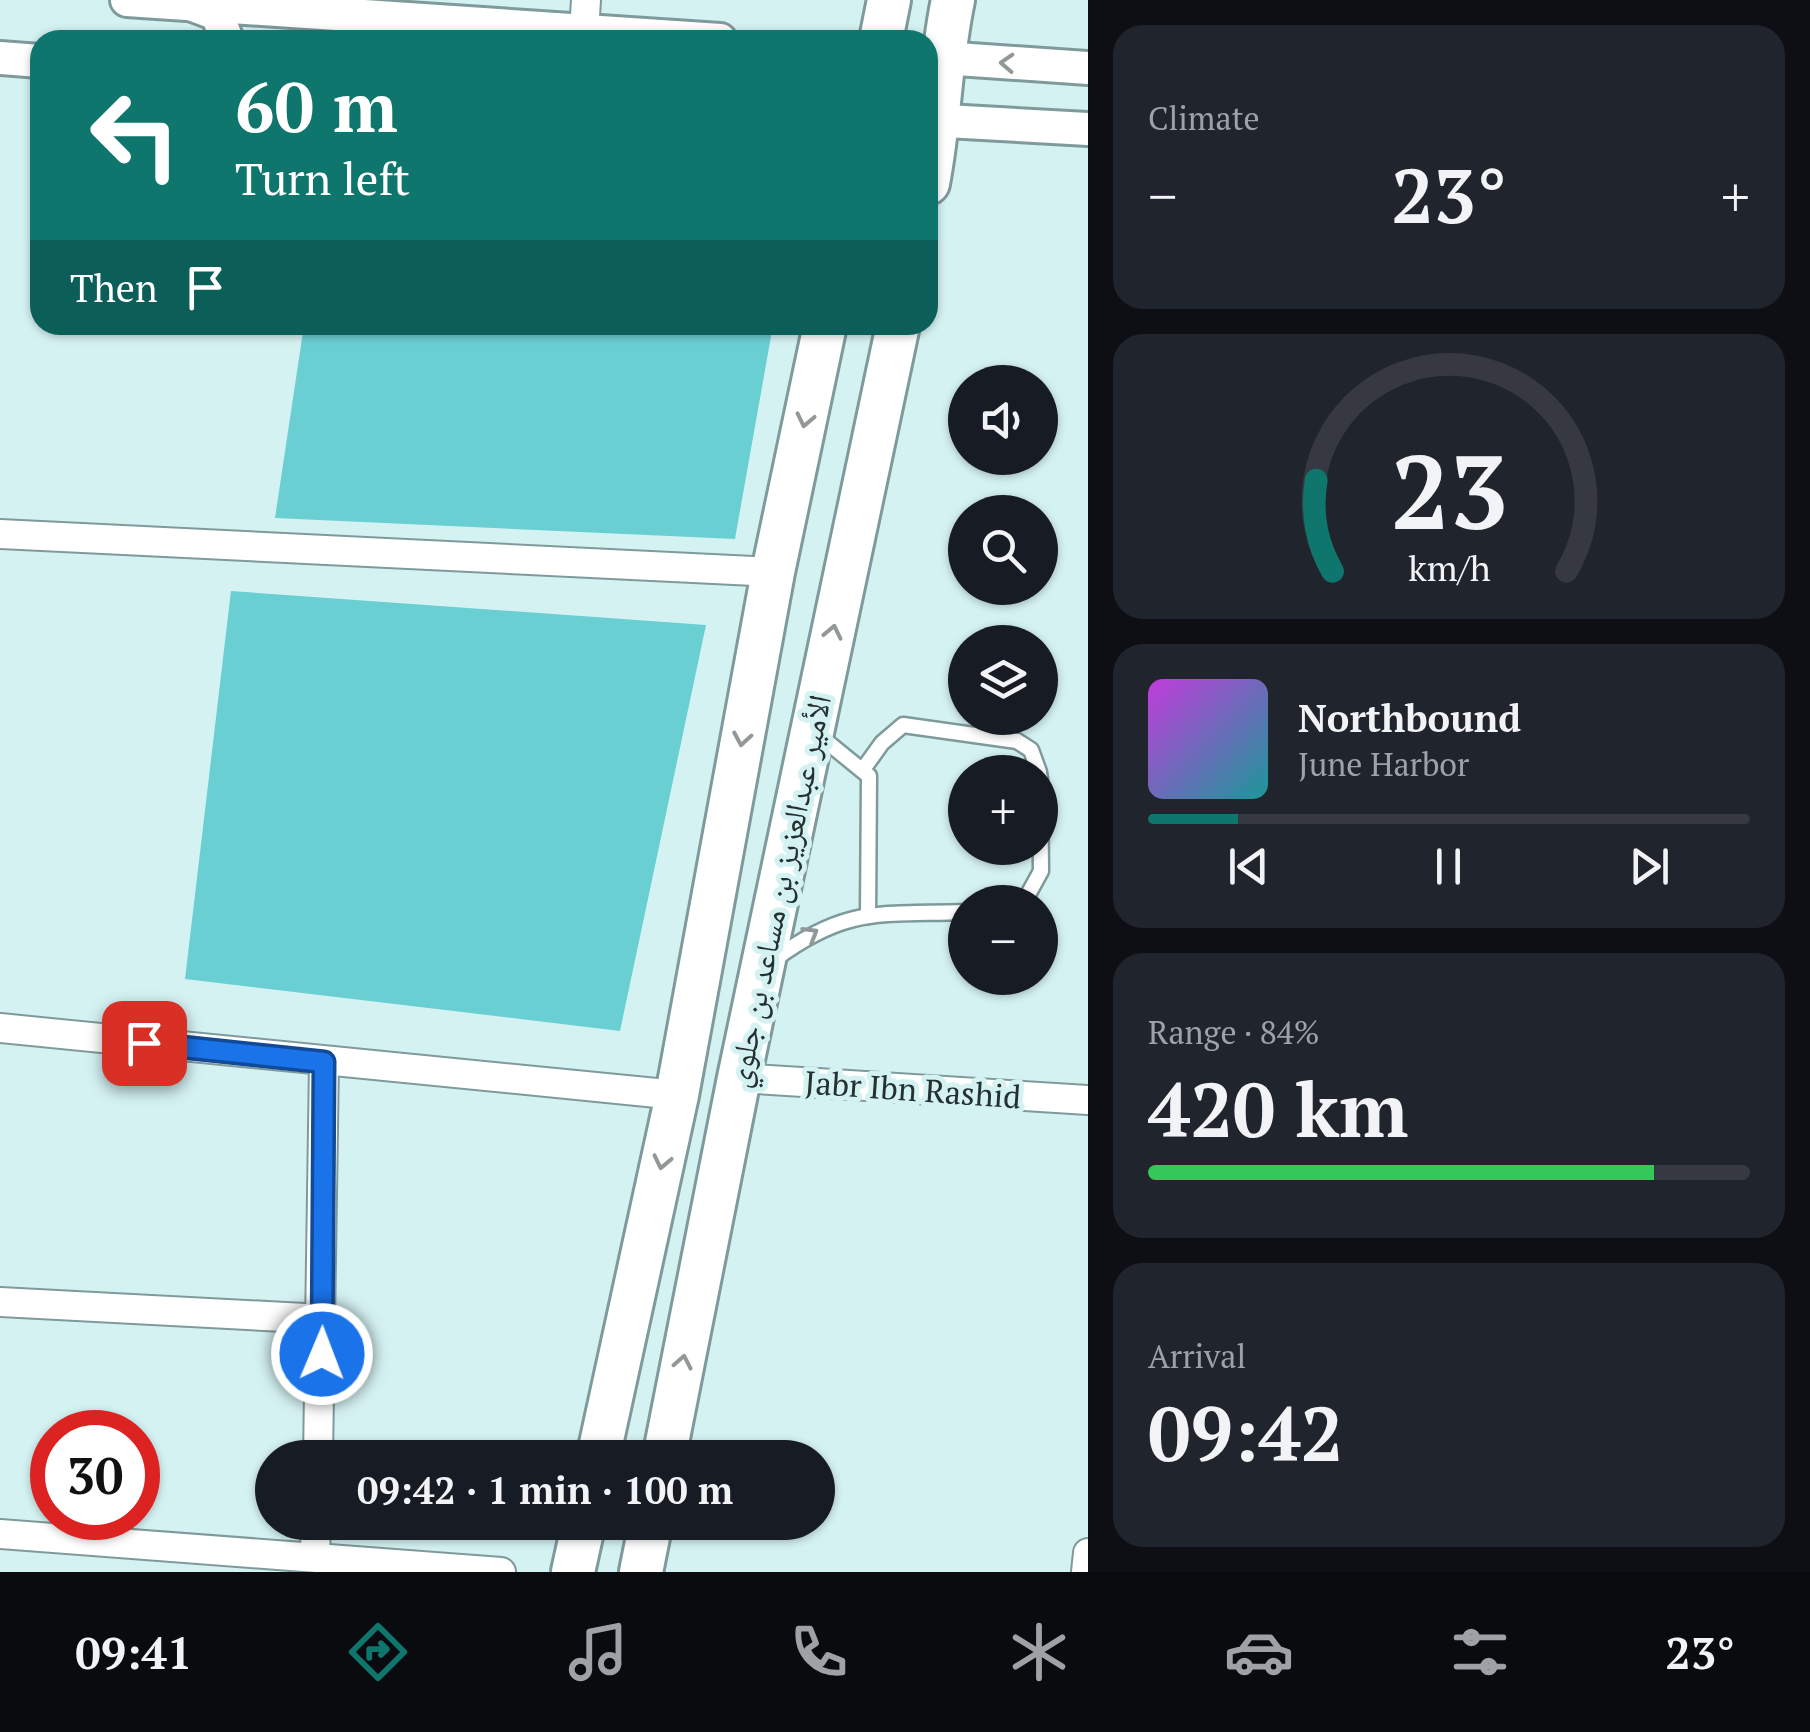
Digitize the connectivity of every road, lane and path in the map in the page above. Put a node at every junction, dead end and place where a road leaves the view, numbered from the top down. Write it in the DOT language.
graph roads {
  1 [pos="126,0"];
  2 [pos="889,0"];
  3 [pos="952,0"];
  4 [pos="186,4"];
  5 [pos="342,15"];
  6 [pos="585,15"];
  7 [pos="224,30"];
  8 [pos="316,30"];
  9 [pos="666,30"];
  10 [pos="883,30"];
  11 [pos="938,45"];
  12 [pos="0,58"];
  13 [pos="938,58"];
  14 [pos="30,60"];
  15 [pos="1088,68"];
  16 [pos="938,121"];
  17 [pos="1088,129"];
  18 [pos="823,335"];
  19 [pos="896,335"];
  20 [pos="0,534"];
  21 [pos="773,572"];
  22 [pos="812,730"];
  23 [pos="1033,755"];
  24 [pos="864,768"];
  25 [pos="948,913"];
  26 [pos="868,916"];
  27 [pos="762,968"];
  28 [pos="0,1028"];
  29 [pos="324,1062"];
  30 [pos="738,1078"];
  31 [pos="677,1096"];
  32 [pos="1088,1100"];
  33 [pos="0,1302"];
  34 [pos="322,1319"];
  35 [pos="319,1440"];
  36 [pos="602,1440"];
  37 [pos="668,1440"];
  38 [pos="0,1534"];
  39 [pos="315,1540"];
  40 [pos="580,1540"];
  41 [pos="647,1540"];
  42 [pos="1088,1553"];
  43 [pos="315,1556"];
  44 [pos="500,1572"];
  45 [pos="573,1572"];
  46 [pos="641,1572"];
  47 [pos="1086,1572"];
  1 -- 4 [label="street"];
  2 -- 10 [label="main road"];
  3 -- 11 [label="main road"];
  4 -- 5 [label="street"];
  4 -- 7 [label="street"];
  5 -- 6 [label="street"];
  5 -- 8 [label="street"];
  6 -- 9 [label="street"];
  12 -- 14 [label="street"];
  15 -- 13 [label="street, one-way"];
  16 -- 17 [label="street"];
  18 -- 21 [label="main road, الأمير عبدالعزيز بن مساعد بن جلوي, one-way"];
  22 -- 19 [label="main road, الأمير عبدالعزيز بن مساعد بن جلوي, one-way"];
  20 -- 21 [label="street"];
  21 -- 31 [label="main road, الأمير عبدالعزيز بن مساعد بن جلوي, one-way"];
  22 -- 24 [label="lane"];
  22 -- 27 [label="main road, الأمير عبدالعزيز بن مساعد بن جلوي"];
  23 -- 24 [label="lane"];
  24 -- 26 [label="lane"];
  25 -- 26 [label="lane"];
  27 -- 26 [label="lane, one-way"];
  27 -- 30 [label="main road, الأمير عبدالعزيز بن مساعد بن جلوي"];
  28 -- 29 [label="street"];
  29 -- 31 [label="street"];
  29 -- 34 [label="street"];
  30 -- 32 [label="street, Jabr Ibn Rashid"];
  37 -- 30 [label="main road, الأمير عبدالعزيز بن مساعد بن جلوي, one-way"];
  31 -- 36 [label="main road, الأمير عبدالعزيز بن مساعد بن جلوي, one-way"];
  33 -- 34 [label="street"];
  34 -- 35 [label="street"];
  38 -- 43 [label="street"];
  39 -- 43 [label="street"];
  40 -- 45 [label="main road"];
  41 -- 46 [label="main road"];
  42 -- 47 [label="street"];
  43 -- 44 [label="street"];
}
